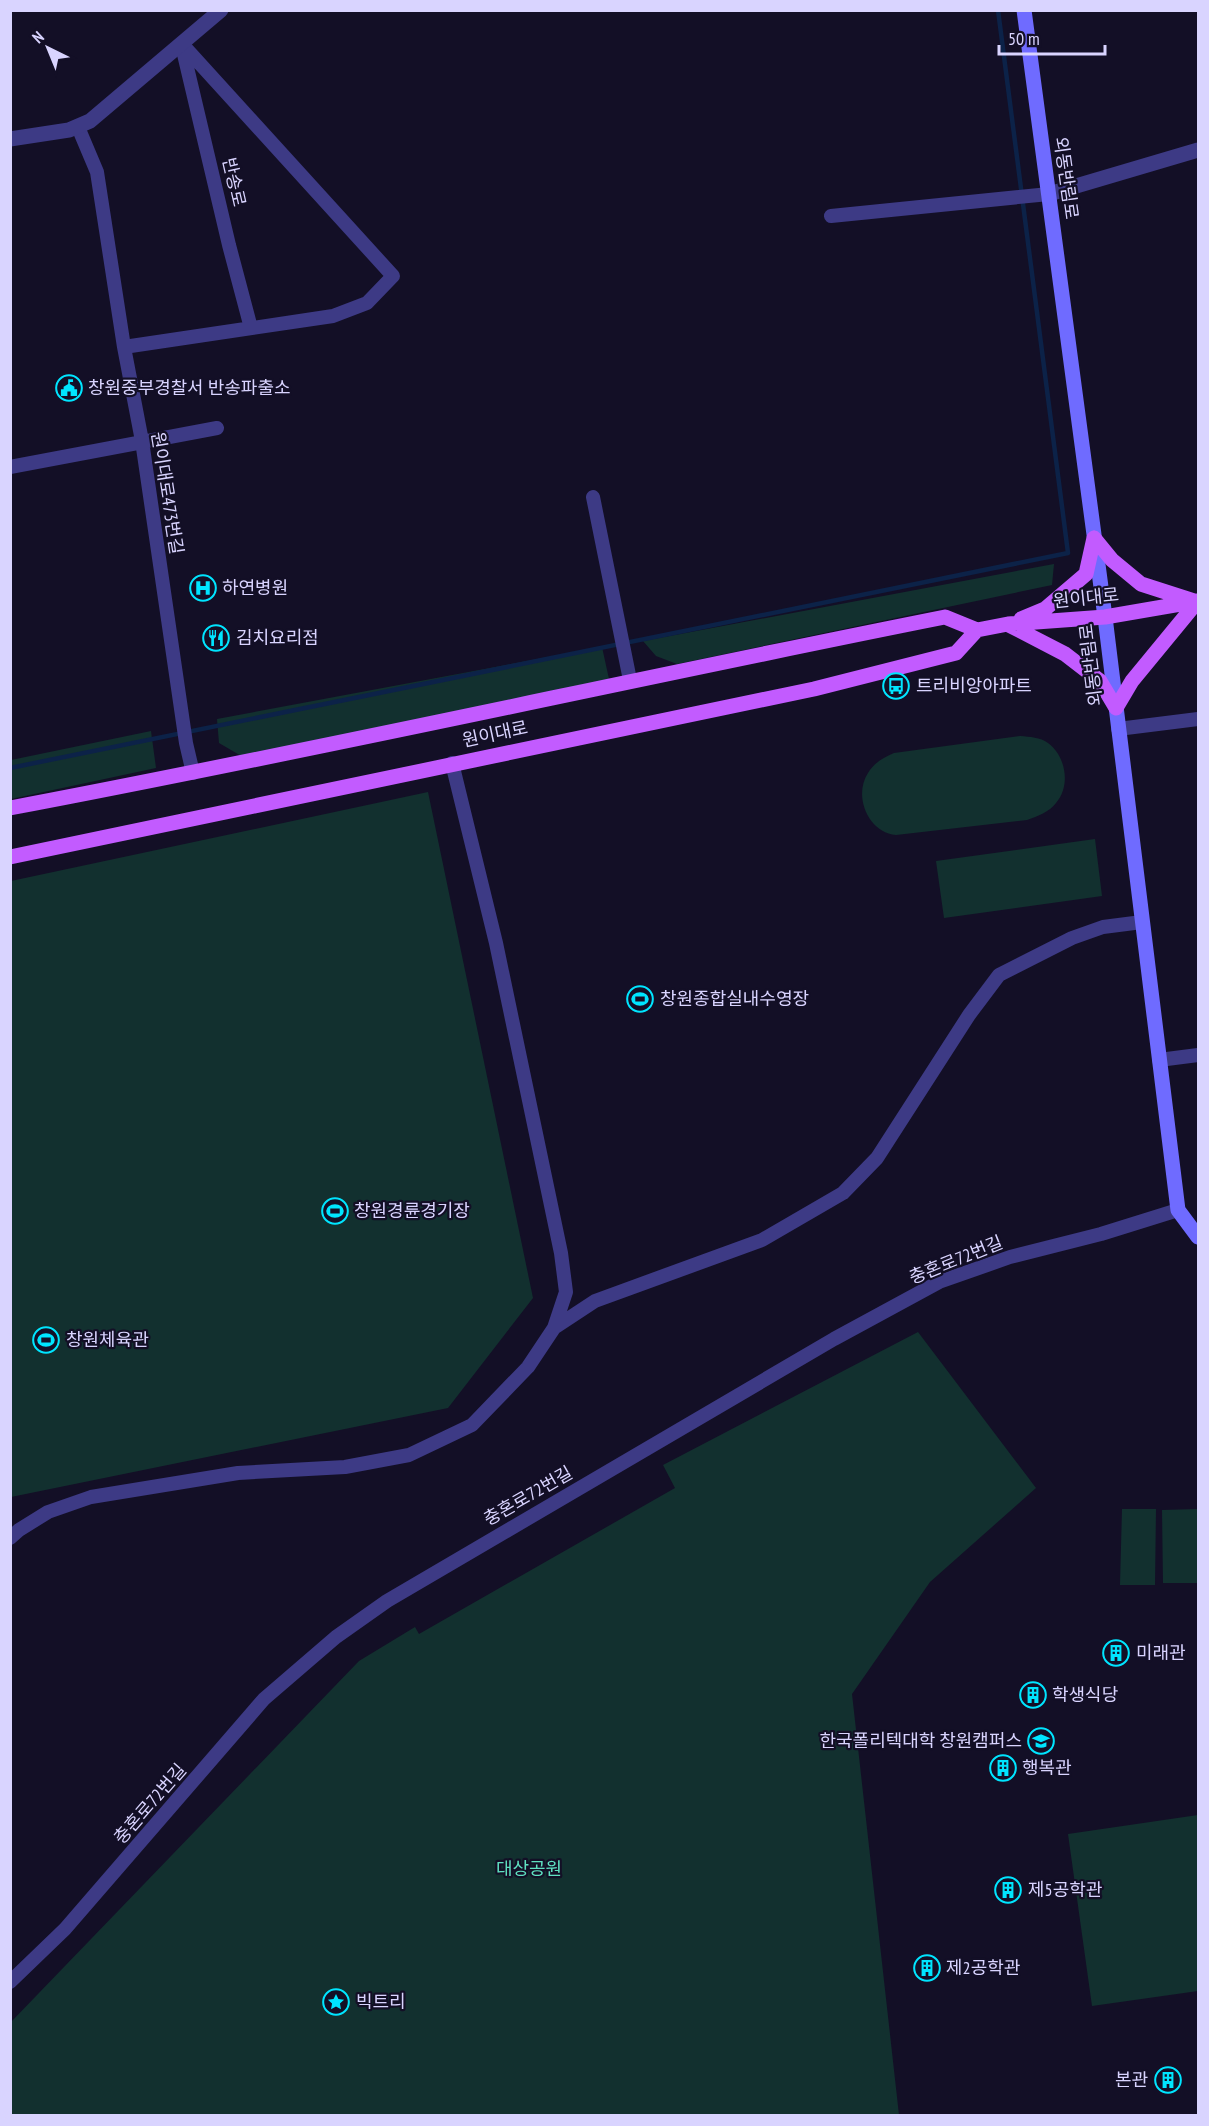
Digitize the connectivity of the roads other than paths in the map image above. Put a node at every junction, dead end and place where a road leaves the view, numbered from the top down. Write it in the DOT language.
graph roads {
  1 [pos="221,10"];
  2 [pos="1023,10"];
  3 [pos="182,44"];
  4 [pos="78,127"];
  5 [pos="10,139"];
  6 [pos="1198,150"];
  7 [pos="1042,195"];
  8 [pos="831,216"];
  9 [pos="251,328"];
  10 [pos="124,347"];
  11 [pos="217,428"];
  12 [pos="142,441"];
  13 [pos="10,467"];
  14 [pos="593,497"];
  15 [pos="1094,538"];
  16 [pos="1198,602"];
  17 [pos="1105,617"];
  18 [pos="1008,624"];
  19 [pos="977,630"];
  20 [pos="630,680"];
  21 [pos="1116,708"];
  22 [pos="1198,718"];
  23 [pos="1118,729"];
  24 [pos="452,763"];
  25 [pos="193,773"];
  26 [pos="10,808"];
  27 [pos="10,857"];
  28 [pos="1142,922"];
  29 [pos="1198,1055"];
  30 [pos="1159,1060"];
  31 [pos="1178,1210"];
  32 [pos="1198,1237"];
  33 [pos="554,1328"];
  34 [pos="10,1538"];
  35 [pos="10,1982"];
  1 -- 3 [label="street"];
  2 -- 7 [label="main road, 외동반림로"];
  3 -- 4 [label="street"];
  3 -- 9 [label="street, 반송로"];
  3 -- 9 [label="street"];
  4 -- 5 [label="street"];
  4 -- 10 [label="street, 원이대로473번길"];
  6 -- 7 [label="street"];
  7 -- 8 [label="street"];
  7 -- 15 [label="main road, 외동반림로"];
  9 -- 10 [label="street"];
  10 -- 12 [label="street, 원이대로473번길"];
  11 -- 12 [label="street"];
  12 -- 13 [label="street"];
  12 -- 25 [label="street, 원이대로473번길"];
  14 -- 20 [label="street"];
  15 -- 16 [label="main road"];
  15 -- 17 [label="main road, 외동반림로"];
  15 -- 18 [label="main road"];
  16 -- 17 [label="main road, 원이대로"];
  16 -- 21 [label="main road"];
  17 -- 18 [label="main road, 원이대로"];
  17 -- 21 [label="main road, 외동반림로"];
  18 -- 19 [label="main road, 원이대로"];
  18 -- 21 [label="main road"];
  19 -- 20 [label="main road, 원이대로"];
  19 -- 24 [label="main road, 원이대로"];
  20 -- 25 [label="main road, 원이대로"];
  21 -- 23 [label="main road, 외동반림로"];
  22 -- 23 [label="street"];
  23 -- 28 [label="main road, 외동반림로"];
  24 -- 27 [label="main road, 원이대로"];
  24 -- 33 [label="street"];
  25 -- 26 [label="main road, 원이대로"];
  28 -- 30 [label="main road, 외동반림로"];
  28 -- 33 [label="street"];
  29 -- 30 [label="street"];
  30 -- 31 [label="main road, 외동반림로"];
  31 -- 32 [label="main road, 외동반림로"];
  31 -- 35 [label="street, 충혼로72번길"];
  33 -- 34 [label="street"];
}
